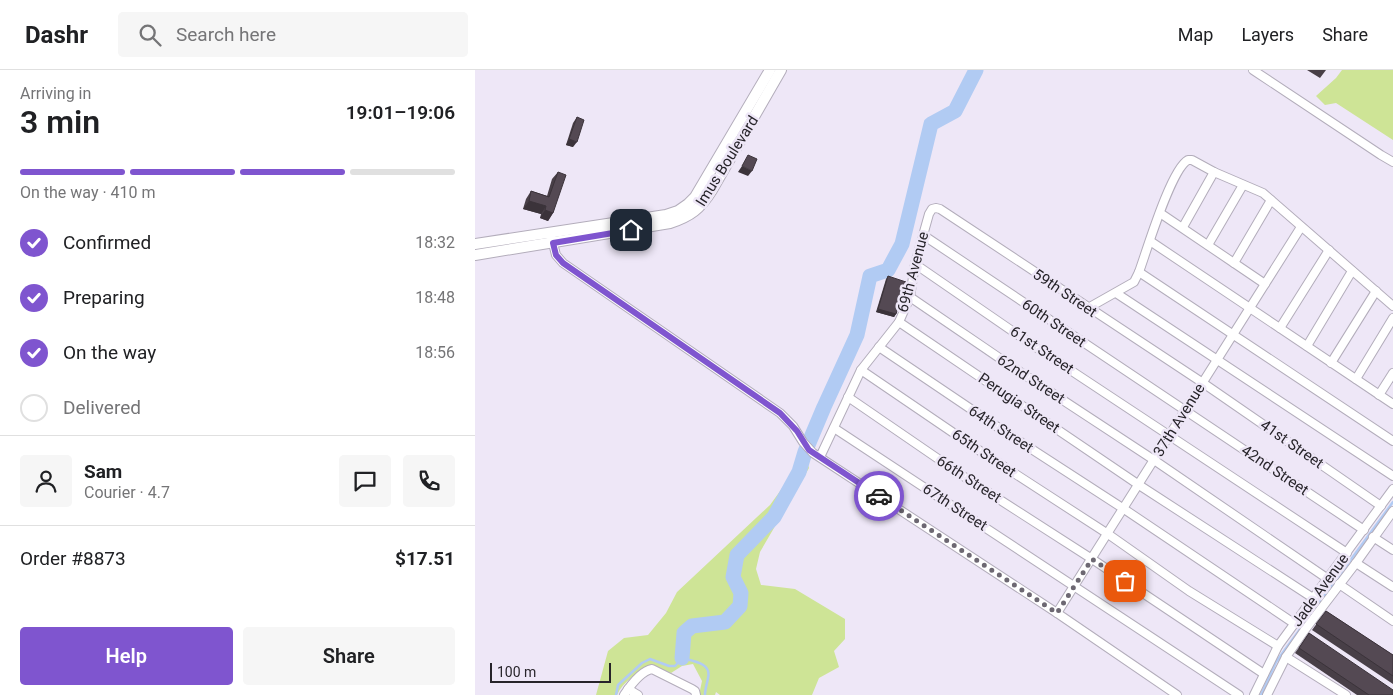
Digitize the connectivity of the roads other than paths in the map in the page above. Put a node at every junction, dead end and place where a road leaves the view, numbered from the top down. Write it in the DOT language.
graph roads {
  1 [pos="770,70"];
  2 [pos="781,70"];
  3 [pos="1253,70"];
  4 [pos="1393,162"];
  5 [pos="1214,172"];
  6 [pos="1243,185"];
  7 [pos="1271,200"];
  8 [pos="1160,213"];
  9 [pos="929,214"];
  10 [pos="1183,227"];
  11 [pos="1301,227"];
  12 [pos="923,235"];
  13 [pos="551,238"];
  14 [pos="1150,242"];
  15 [pos="475,244"];
  16 [pos="1208,245"];
  17 [pos="1329,250"];
  18 [pos="475,255"];
  19 [pos="915,264"];
  20 [pos="1234,264"];
  21 [pos="1352,271"];
  22 [pos="1139,272"];
  23 [pos="1265,284"];
  24 [pos="1376,292"];
  25 [pos="1116,293"];
  26 [pos="910,297"];
  27 [pos="1393,306"];
  28 [pos="1088,308"];
  29 [pos="1250,308"];
  30 [pos="1393,318"];
  31 [pos="899,322"];
  32 [pos="1280,328"];
  33 [pos="1234,334"];
  34 [pos="1307,346"];
  35 [pos="879,348"];
  36 [pos="1217,360"];
  37 [pos="1331,363"];
  38 [pos="861,370"];
  39 [pos="1393,373"];
  40 [pos="1356,379"];
  41 [pos="1203,383"];
  42 [pos="1379,395"];
  43 [pos="847,398"];
  44 [pos="1393,404"];
  45 [pos="1186,410"];
  46 [pos="834,428"];
  47 [pos="1170,435"];
  48 [pos="1393,441"];
  49 [pos="820,457"];
  50 [pos="1155,460"];
  51 [pos="1393,476"];
  52 [pos="1139,485"];
  53 [pos="1393,489"];
  54 [pos="1381,506"];
  55 [pos="1124,509"];
  56 [pos="1393,511"];
  57 [pos="1364,530"];
  58 [pos="1107,534"];
  59 [pos="1373,537"];
  60 [pos="1393,550"];
  61 [pos="1347,552"];
  62 [pos="1092,559"];
  63 [pos="1356,563"];
  64 [pos="1328,579"];
  65 [pos="1339,584"];
  66 [pos="1075,586"];
  67 [pos="1393,587"];
  68 [pos="1313,598"];
  69 [pos="1320,608"];
  70 [pos="1057,613"];
  71 [pos="1328,614"];
  72 [pos="1393,621"];
  73 [pos="1295,624"];
  74 [pos="1304,631"];
  75 [pos="1312,636"];
  76 [pos="1278,646"];
  77 [pos="1286,657"];
  78 [pos="1264,674"];
  79 [pos="626,692"];
  80 [pos="638,695"];
  81 [pos="696,695"];
  82 [pos="1177,695"];
  83 [pos="1239,695"];
  84 [pos="1254,695"];
  85 [pos="1267,695"];
  86 [pos="1346,695"];
  1 -- 13 [label="main road, Imus Boulevard"];
  2 -- 13 [label="main road, Imus Boulevard"];
  3 -- 4 [label="street"];
  5 -- 6 [label="street"];
  5 -- 8 [label="street"];
  5 -- 10 [label="street"];
  6 -- 7 [label="street"];
  6 -- 16 [label="street"];
  7 -- 11 [label="street"];
  7 -- 20 [label="street"];
  8 -- 10 [label="street"];
  8 -- 14 [label="street"];
  9 -- 12 [label="street, 69th Avenue"];
  9 -- 28 [label="street, 59th Street"];
  10 -- 16 [label="street"];
  11 -- 17 [label="street"];
  11 -- 23 [label="street, 37th Avenue"];
  12 -- 19 [label="street, 69th Avenue"];
  12 -- 45 [label="street, 60th Street"];
  13 -- 15 [label="main road, Imus Boulevard"];
  13 -- 18 [label="main road, Imus Boulevard"];
  13 -- 49 [label="street"];
  14 -- 22 [label="street"];
  14 -- 29 [label="street"];
  16 -- 20 [label="street"];
  17 -- 21 [label="street"];
  17 -- 32 [label="street"];
  19 -- 26 [label="street, 69th Avenue"];
  19 -- 47 [label="street, 61st Street"];
  20 -- 23 [label="street"];
  21 -- 24 [label="street"];
  21 -- 34 [label="street"];
  22 -- 25 [label="street"];
  22 -- 33 [label="street"];
  23 -- 29 [label="street, 37th Avenue"];
  24 -- 27 [label="street"];
  24 -- 37 [label="street"];
  25 -- 28 [label="street"];
  25 -- 36 [label="street"];
  26 -- 31 [label="street, 69th Avenue"];
  26 -- 50 [label="street, 62nd Street"];
  28 -- 41 [label="street, 59th Street"];
  29 -- 32 [label="street"];
  29 -- 33 [label="street, 37th Avenue"];
  30 -- 40 [label="street"];
  31 -- 35 [label="street, 69th Avenue"];
  31 -- 52 [label="street, Perugia Street"];
  32 -- 34 [label="street"];
  33 -- 36 [label="street, 37th Avenue"];
  33 -- 48 [label="street"];
  34 -- 37 [label="street"];
  35 -- 38 [label="street, 69th Avenue"];
  35 -- 55 [label="street, 64th Street"];
  36 -- 41 [label="street, 37th Avenue"];
  36 -- 51 [label="street"];
  37 -- 40 [label="street"];
  38 -- 43 [label="street, 69th Avenue"];
  38 -- 58 [label="street, 65th Street"];
  39 -- 42 [label="street"];
  40 -- 42 [label="street"];
  41 -- 45 [label="street, 37th Avenue"];
  41 -- 54 [label="street, 41st Street"];
  42 -- 44 [label="street"];
  43 -- 46 [label="street, 69th Avenue"];
  43 -- 62 [label="street, 66th Street"];
  45 -- 47 [label="street, 37th Avenue"];
  45 -- 57 [label="street, 42nd Street"];
  46 -- 49 [label="street, 69th Avenue"];
  46 -- 66 [label="street, 67th Street"];
  47 -- 50 [label="street, 37th Avenue"];
  47 -- 61 [label="street, 61st Street"];
  49 -- 70 [label="street"];
  50 -- 52 [label="street, 37th Avenue"];
  50 -- 64 [label="street, 62nd Street"];
  52 -- 55 [label="street, 37th Avenue"];
  52 -- 68 [label="street, Perugia Street"];
  53 -- 54 [label="street, Jade Avenue"];
  54 -- 57 [label="street, Jade Avenue"];
  55 -- 58 [label="street, 37th Avenue"];
  55 -- 73 [label="street, 64th Street"];
  56 -- 59 [label="street"];
  57 -- 61 [label="street, Jade Avenue"];
  58 -- 62 [label="street, 37th Avenue"];
  58 -- 76 [label="street, 65th Street"];
  59 -- 60 [label="street"];
  59 -- 63 [label="street"];
  61 -- 64 [label="street, Jade Avenue"];
  62 -- 66 [label="street, 37th Avenue"];
  62 -- 78 [label="street, 66th Street"];
  63 -- 65 [label="street"];
  63 -- 67 [label="street"];
  64 -- 68 [label="street, Jade Avenue"];
  65 -- 69 [label="street"];
  65 -- 72 [label="street"];
  66 -- 70 [label="street, 37th Avenue"];
  66 -- 83 [label="street, 67th Street"];
  68 -- 73 [label="street, Jade Avenue"];
  69 -- 71 [label="street"];
  69 -- 74 [label="street"];
  70 -- 82 [label="street"];
  73 -- 76 [label="street, Jade Avenue"];
  74 -- 75 [label="street"];
  74 -- 77 [label="street"];
  76 -- 78 [label="street, Jade Avenue"];
  77 -- 85 [label="street"];
  77 -- 86 [label="street"];
  78 -- 84 [label="street, Jade Avenue"];
  79 -- 80 [label="street"];
  79 -- 81 [label="street"];
}
